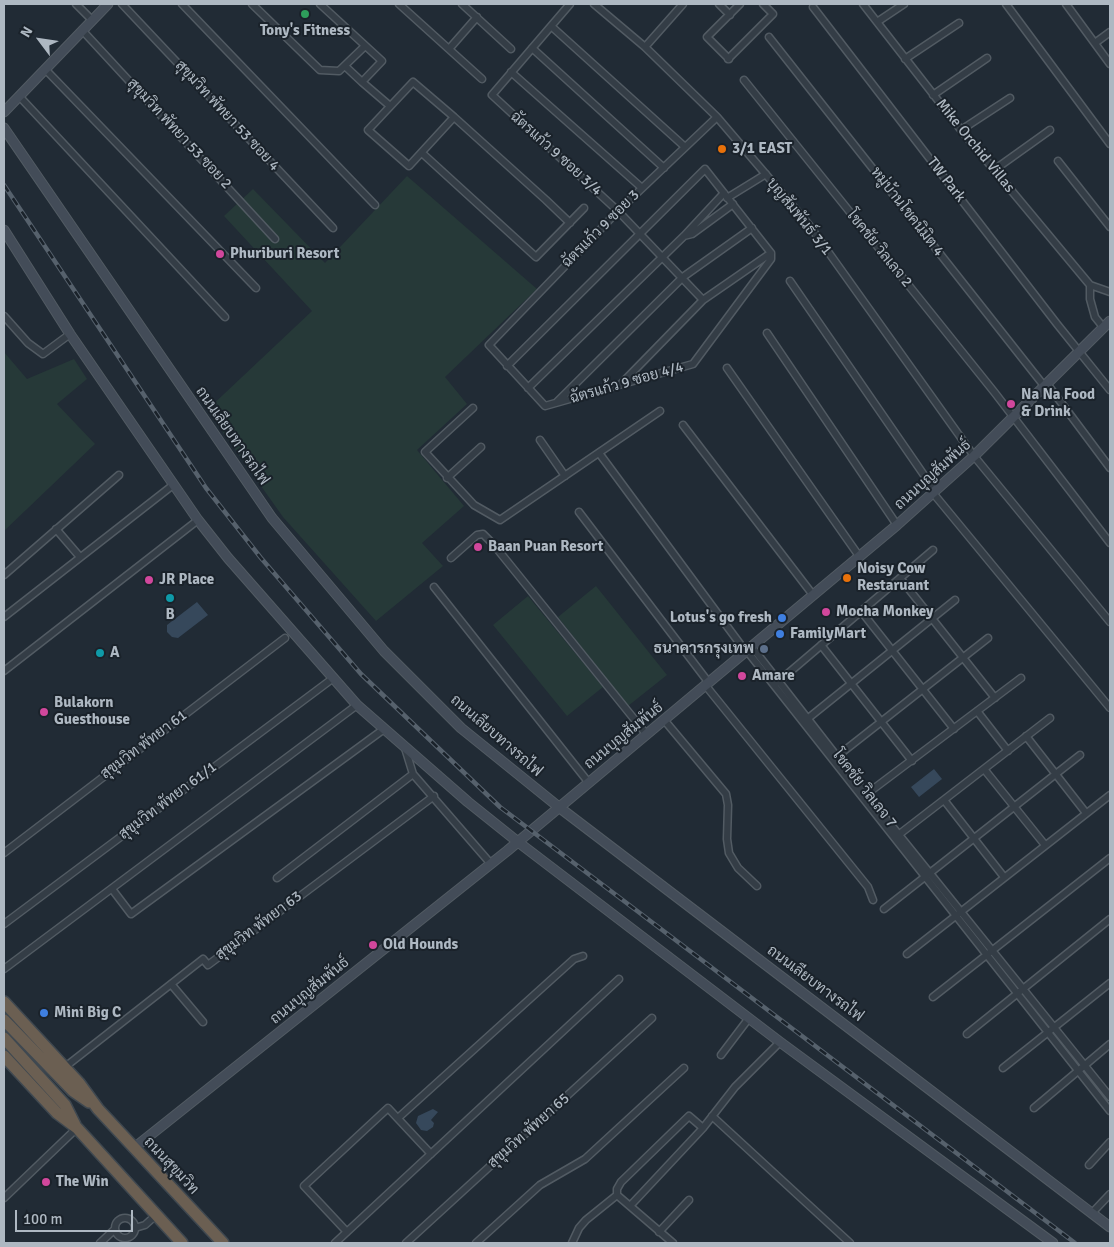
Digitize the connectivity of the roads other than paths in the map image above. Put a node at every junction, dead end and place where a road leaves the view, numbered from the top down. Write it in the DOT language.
graph roads {
  1 [pos="76,4"];
  2 [pos="108,4"];
  3 [pos="122,4"];
  4 [pos="182,4"];
  5 [pos="252,4"];
  6 [pos="320,4"];
  7 [pos="399,4"];
  8 [pos="462,4"];
  9 [pos="570,4"];
  10 [pos="673,4"];
  11 [pos="719,4"];
  12 [pos="740,4"];
  13 [pos="763,4"];
  14 [pos="863,4"];
  15 [pos="904,4"];
  16 [pos="1006,4"];
  17 [pos="1066,4"];
  18 [pos="599,5"];
  19 [pos="681,6"];
  20 [pos="813,7"];
  21 [pos="730,15"];
  22 [pos="476,17"];
  23 [pos="92,20"];
  24 [pos="877,22"];
  25 [pos="959,23"];
  26 [pos="551,26"];
  27 [pos="82,30"];
  28 [pos="1110,32"];
  29 [pos="769,38"];
  30 [pos="1095,43"];
  31 [pos="366,46"];
  32 [pos="645,47"];
  33 [pos="532,48"];
  34 [pos="449,49"];
  35 [pos="511,49"];
  36 [pos="987,58"];
  37 [pos="905,59"];
  38 [pos="1110,64"];
  39 [pos="346,67"];
  40 [pos="45,69"];
  41 [pos="511,72"];
  42 [pos="482,79"];
  43 [pos="744,80"];
  44 [pos="362,82"];
  45 [pos="934,95"];
  46 [pos="20,96"];
  47 [pos="1010,98"];
  48 [pos="390,106"];
  49 [pos="4,112"];
  50 [pos="454,117"];
  51 [pos="717,117"];
  52 [pos="4,128"];
  53 [pos="961,130"];
  54 [pos="1050,130"];
  55 [pos="1110,144"];
  56 [pos="685,147"];
  57 [pos="422,153"];
  58 [pos="1058,161"];
  59 [pos="664,168"];
  60 [pos="994,170"];
  61 [pos="766,174"];
  62 [pos="642,188"];
  63 [pos="726,195"];
  64 [pos="733,204"];
  65 [pos="376,205"];
  66 [pos="584,208"];
  67 [pos="618,211"];
  68 [pos="570,222"];
  69 [pos="1110,227"];
  70 [pos="333,228"];
  71 [pos="752,228"];
  72 [pos="4,230"];
  73 [pos="640,232"];
  74 [pos="684,236"];
  75 [pos="275,239"];
  76 [pos="771,253"];
  77 [pos="662,256"];
  78 [pos="683,277"];
  79 [pos="790,281"];
  80 [pos="1090,285"];
  81 [pos="256,288"];
  82 [pos="1110,292"];
  83 [pos="703,300"];
  84 [pos="4,316"];
  85 [pos="225,317"];
  86 [pos="1107,324"];
  87 [pos="767,333"];
  88 [pos="70,334"];
  89 [pos="1080,351"];
  90 [pos="507,366"];
  91 [pos="727,368"];
  92 [pos="622,384"];
  93 [pos="1046,386"];
  94 [pos="528,388"];
  95 [pos="1110,390"];
  96 [pos="556,403"];
  97 [pos="473,408"];
  98 [pos="660,411"];
  99 [pos="1014,418"];
  100 [pos="683,425"];
  101 [pos="540,440"];
  102 [pos="481,447"];
  103 [pos="599,453"];
  104 [pos="974,456"];
  105 [pos="1110,468"];
  106 [pos="119,475"];
  107 [pos="565,476"];
  108 [pos="448,478"];
  109 [pos="173,485"];
  110 [pos="934,492"];
  111 [pos="579,512"];
  112 [pos="198,520"];
  113 [pos="896,525"];
  114 [pos="56,529"];
  115 [pos="1110,543"];
  116 [pos="933,550"];
  117 [pos="859,556"];
  118 [pos="80,557"];
  119 [pos="451,558"];
  120 [pos="4,575"];
  121 [pos="900,578"];
  122 [pos="434,587"];
  123 [pos="813,595"];
  124 [pos="955,600"];
  125 [pos="861,611"];
  126 [pos="4,617"];
  127 [pos="933,617"];
  128 [pos="1110,622"];
  129 [pos="285,638"];
  130 [pos="988,638"];
  131 [pos="821,645"];
  132 [pos="748,650"];
  133 [pos="892,650"];
  134 [pos="964,657"];
  135 [pos="4,671"];
  136 [pos="1021,678"];
  137 [pos="332,679"];
  138 [pos="780,680"];
  139 [pos="852,682"];
  140 [pos="707,685"];
  141 [pos="774,685"];
  142 [pos="922,689"];
  143 [pos="995,698"];
  144 [pos="357,705"];
  145 [pos="1110,708"];
  146 [pos="977,711"];
  147 [pos="1050,718"];
  148 [pos="806,719"];
  149 [pos="665,720"];
  150 [pos="881,722"];
  151 [pos="954,729"];
  152 [pos="384,730"];
  153 [pos="647,735"];
  154 [pos="1026,736"];
  155 [pos="404,748"];
  156 [pos="1008,751"];
  157 [pos="1080,755"];
  158 [pos="835,758"];
  159 [pos="912,761"];
  160 [pos="984,769"];
  161 [pos="413,774"];
  162 [pos="1056,774"];
  163 [pos="589,783"];
  164 [pos="1110,795"];
  165 [pos="434,796"];
  166 [pos="865,796"];
  167 [pos="944,800"];
  168 [pos="1015,807"];
  169 [pos="560,808"];
  170 [pos="1086,813"];
  171 [pos="897,837"];
  172 [pos="974,839"];
  173 [pos="518,842"];
  174 [pos="1045,845"];
  175 [pos="4,853"];
  176 [pos="1110,858"];
  177 [pos="491,864"];
  178 [pos="928,876"];
  179 [pos="1004,877"];
  180 [pos="277,878"];
  181 [pos="757,886"];
  182 [pos="112,888"];
  183 [pos="873,900"];
  184 [pos="884,909"];
  185 [pos="957,913"];
  186 [pos="1110,919"];
  187 [pos="4,924"];
  188 [pos="988,952"];
  189 [pos="907,954"];
  190 [pos="583,956"];
  191 [pos="4,969"];
  192 [pos="619,979"];
  193 [pos="1110,983"];
  194 [pos="171,984"];
  195 [pos="1019,991"];
  196 [pos="933,997"];
  197 [pos="4,1002"];
  198 [pos="652,1018"];
  199 [pos="749,1018"];
  200 [pos="4,1020"];
  201 [pos="203,1022"];
  202 [pos="1053,1027"];
  203 [pos="1047,1032"];
  204 [pos="967,1034"];
  205 [pos="4,1038"];
  206 [pos="780,1042"];
  207 [pos="1110,1044"];
  208 [pos="721,1055"];
  209 [pos="4,1056"];
  210 [pos="1084,1065"];
  211 [pos="64,1067"];
  212 [pos="684,1068"];
  213 [pos="1003,1068"];
  214 [pos="1078,1070"];
  215 [pos="1110,1097"];
  216 [pos="1034,1108"];
  217 [pos="98,1109"];
  218 [pos="1110,1111"];
  219 [pos="712,1116"];
  220 [pos="398,1118"];
  221 [pos="77,1128"];
  222 [pos="703,1128"];
  223 [pos="1110,1142"];
  224 [pos="134,1148"];
  225 [pos="431,1154"];
  226 [pos="1089,1165"];
  227 [pos="1110,1194"];
  228 [pos="617,1195"];
  229 [pos="4,1198"];
  230 [pos="689,1200"];
  231 [pos="630,1206"];
  232 [pos="1092,1213"];
  233 [pos="155,1216"];
  234 [pos="1110,1227"];
  235 [pos="135,1228"];
  236 [pos="114,1229"];
  237 [pos="347,1232"];
  238 [pos="659,1232"];
  239 [pos="119,1237"];
  240 [pos="101,1242"];
  241 [pos="182,1243"];
  242 [pos="223,1243"];
  243 [pos="335,1243"];
  244 [pos="406,1243"];
  245 [pos="476,1243"];
  246 [pos="572,1243"];
  247 [pos="673,1243"];
  248 [pos="850,1243"];
  249 [pos="1053,1243"];
  1 -- 23 [label="street"];
  2 -- 23 [label="street"];
  3 -- 70 [label="street, สุขุมวิท พัทยา 53 ซอย 4"];
  4 -- 65 [label="street"];
  5 -- 39 [label="street"];
  6 -- 31 [label="street"];
  7 -- 34 [label="street"];
  8 -- 22 [label="street"];
  9 -- 26 [label="street"];
  10 -- 19 [label="street"];
  11 -- 21 [label="street"];
  12 -- 21 [label="street"];
  13 -- 21 [label="street"];
  14 -- 24 [label="street, Mike Orchid Villas"];
  15 -- 24 [label="street"];
  16 -- 55 [label="street"];
  17 -- 30 [label="street"];
  18 -- 32 [label="street, บุญสัมพันธ์ 3/1"];
  19 -- 32 [label="street"];
  20 -- 89 [label="street, TW Park"];
  22 -- 34 [label="street"];
  22 -- 35 [label="street"];
  23 -- 27 [label="street"];
  24 -- 37 [label="street, Mike Orchid Villas"];
  25 -- 37 [label="street"];
  26 -- 33 [label="street"];
  26 -- 56 [label="street"];
  27 -- 40 [label="street"];
  27 -- 75 [label="street, สุขุมวิท พัทยา 53 ซอย 2"];
  28 -- 30 [label="street"];
  29 -- 93 [label="street, หมู่บ้านโชคนิมิต 4"];
  30 -- 38 [label="street"];
  31 -- 39 [label="street"];
  31 -- 44 [label="street"];
  32 -- 51 [label="street, บุญสัมพันธ์ 3/1"];
  33 -- 41 [label="street"];
  33 -- 59 [label="street"];
  34 -- 42 [label="street"];
  36 -- 45 [label="street"];
  37 -- 45 [label="street, Mike Orchid Villas"];
  39 -- 44 [label="street"];
  40 -- 46 [label="street"];
  40 -- 81 [label="street"];
  41 -- 62 [label="street"];
  41 -- 67 [label="street, ฉัตรแก้ว 9 ซอย 3/4"];
  43 -- 99 [label="street, โชคชัย วิลเลจ 2"];
  44 -- 48 [label="street"];
  45 -- 53 [label="street, Mike Orchid Villas"];
  46 -- 49 [label="street"];
  46 -- 85 [label="street"];
  47 -- 53 [label="street"];
  48 -- 50 [label="street"];
  48 -- 57 [label="street"];
  50 -- 57 [label="street"];
  50 -- 68 [label="street"];
  51 -- 56 [label="street, ฉัตรแก้ว 9 ซอย 3"];
  51 -- 61 [label="street, บุญสัมพันธ์ 3/1"];
  52 -- 169 [label="street, ถนนเลียบทางรถไฟ"];
  53 -- 60 [label="street, Mike Orchid Villas"];
  54 -- 60 [label="street"];
  56 -- 59 [label="street, ฉัตรแก้ว 9 ซอย 3"];
  57 -- 68 [label="street"];
  58 -- 69 [label="street"];
  59 -- 62 [label="street, ฉัตรแก้ว 9 ซอย 3"];
  60 -- 80 [label="street, Mike Orchid Villas"];
  61 -- 63 [label="street"];
  61 -- 104 [label="street, บุญสัมพันธ์ 3/1"];
  62 -- 67 [label="street, ฉัตรแก้ว 9 ซอย 3"];
  63 -- 64 [label="street"];
  63 -- 73 [label="street"];
  63 -- 74 [label="street"];
  64 -- 71 [label="street"];
  64 -- 74 [label="street"];
  66 -- 68 [label="street"];
  67 -- 73 [label="street, ฉัตรแก้ว 9 ซอย 3/4"];
  67 -- 90 [label="street, ฉัตรแก้ว 9 ซอย 3"];
  71 -- 76 [label="street"];
  71 -- 78 [label="street"];
  72 -- 88 [label="street"];
  73 -- 77 [label="street, ฉัตรแก้ว 9 ซอย 3/4"];
  73 -- 90 [label="street"];
  74 -- 77 [label="street"];
  76 -- 83 [label="street"];
  76 -- 92 [label="street, ฉัตรแก้ว 9 ซอย 4/4"];
  77 -- 78 [label="street, ฉัตรแก้ว 9 ซอย 3/4"];
  77 -- 94 [label="street"];
  78 -- 83 [label="street, ฉัตรแก้ว 9 ซอย 3/4"];
  78 -- 96 [label="street"];
  79 -- 110 [label="street"];
  80 -- 82 [label="street"];
  80 -- 86 [label="street"];
  83 -- 92 [label="street"];
  84 -- 88 [label="street"];
  86 -- 89 [label="street, ถนนบุญสัมพันธ์"];
  87 -- 113 [label="street"];
  88 -- 109 [label="street"];
  89 -- 93 [label="street, ถนนบุญสัมพันธ์"];
  89 -- 95 [label="street, TW Park"];
  90 -- 94 [label="street"];
  91 -- 117 [label="street"];
  92 -- 96 [label="street, ฉัตรแก้ว 9 ซอย 4/4"];
  93 -- 99 [label="street, ถนนบุญสัมพันธ์"];
  93 -- 105 [label="street, หมู่บ้านโชคนิมิต 4"];
  94 -- 96 [label="street, ฉัตรแก้ว 9 ซอย 4/4"];
  97 -- 108 [label="street"];
  98 -- 103 [label="street"];
  99 -- 104 [label="street, ถนนบุญสัมพันธ์"];
  99 -- 115 [label="street, โชคชัย วิลเลจ 2"];
  100 -- 123 [label="street"];
  101 -- 107 [label="street"];
  102 -- 108 [label="street"];
  103 -- 107 [label="street"];
  103 -- 132 [label="street"];
  104 -- 110 [label="street, ถนนบุญสัมพันธ์"];
  104 -- 128 [label="street, บุญสัมพันธ์ 3/1"];
  106 -- 114 [label="street"];
  107 -- 108 [label="street"];
  109 -- 112 [label="street"];
  109 -- 118 [label="street"];
  110 -- 113 [label="street, ถนนบุญสัมพันธ์"];
  110 -- 145 [label="street"];
  111 -- 140 [label="street"];
  112 -- 135 [label="street"];
  112 -- 137 [label="street"];
  113 -- 117 [label="street, ถนนบุญสัมพันธ์"];
  114 -- 118 [label="street"];
  114 -- 120 [label="street"];
  116 -- 121 [label="street"];
  117 -- 123 [label="street, ถนนบุญสัมพันธ์"];
  118 -- 126 [label="street"];
  119 -- 153 [label="street"];
  121 -- 125 [label="street"];
  121 -- 127 [label="street"];
  122 -- 163 [label="street"];
  123 -- 132 [label="street, ถนนบุญสัมพันธ์"];
  124 -- 127 [label="street"];
  125 -- 131 [label="street"];
  125 -- 133 [label="street"];
  127 -- 133 [label="street"];
  127 -- 134 [label="street"];
  129 -- 175 [label="street, สุขุมวิท พัทยา 61"];
  130 -- 134 [label="street"];
  131 -- 138 [label="street"];
  131 -- 139 [label="street"];
  132 -- 138 [label="street, โชคชัย วิลเลจ 7"];
  132 -- 140 [label="street, ถนนบุญสัมพันธ์"];
  132 -- 141 [label="street, โชคชัย วิลเลจ 7"];
  133 -- 139 [label="street"];
  133 -- 142 [label="street"];
  134 -- 142 [label="street"];
  134 -- 143 [label="street"];
  136 -- 143 [label="street"];
  137 -- 144 [label="street"];
  137 -- 187 [label="street, สุขุมวิท พัทยา 61/1"];
  138 -- 141 [label="street"];
  138 -- 148 [label="street, โชคชัย วิลเลจ 7"];
  139 -- 148 [label="street"];
  139 -- 150 [label="street"];
  140 -- 149 [label="street, ถนนบุญสัมพันธ์"];
  140 -- 183 [label="street"];
  141 -- 148 [label="street, โชคชัย วิลเลจ 7"];
  142 -- 150 [label="street"];
  142 -- 151 [label="street"];
  143 -- 146 [label="street"];
  144 -- 152 [label="street"];
  144 -- 182 [label="street"];
  146 -- 151 [label="street"];
  146 -- 156 [label="street"];
  147 -- 154 [label="street"];
  148 -- 158 [label="street, โชคชัย วิลเลจ 7"];
  149 -- 153 [label="street, ถนนบุญสัมพันธ์"];
  149 -- 181 [label="street"];
  150 -- 158 [label="street"];
  150 -- 159 [label="street"];
  151 -- 159 [label="street"];
  152 -- 155 [label="street"];
  152 -- 182 [label="street"];
  153 -- 163 [label="street, ถนนบุญสัมพันธ์"];
  154 -- 156 [label="street"];
  154 -- 162 [label="street"];
  155 -- 161 [label="street"];
  155 -- 173 [label="street"];
  156 -- 160 [label="street"];
  157 -- 162 [label="street"];
  158 -- 166 [label="street, โชคชัย วิลเลจ 7"];
  159 -- 166 [label="street"];
  160 -- 167 [label="street"];
  160 -- 168 [label="street"];
  161 -- 165 [label="street"];
  161 -- 180 [label="street"];
  162 -- 168 [label="street"];
  162 -- 170 [label="street"];
  163 -- 169 [label="street, ถนนบุญสัมพันธ์"];
  164 -- 170 [label="street"];
  165 -- 177 [label="street"];
  165 -- 194 [label="street, สุขุมวิท พัทยา 63"];
  166 -- 171 [label="street, โชคชัย วิลเลจ 7"];
  167 -- 171 [label="street"];
  167 -- 172 [label="street"];
  168 -- 172 [label="street"];
  168 -- 174 [label="street"];
  169 -- 173 [label="street, ถนนบุญสัมพันธ์"];
  169 -- 232 [label="street, ถนนเลียบทางรถไฟ"];
  170 -- 174 [label="street"];
  171 -- 178 [label="street, โชคชัย วิลเลจ 7"];
  172 -- 178 [label="street"];
  172 -- 179 [label="street"];
  173 -- 177 [label="street, ถนนบุญสัมพันธ์"];
  173 -- 199 [label="street"];
  174 -- 179 [label="street"];
  176 -- 188 [label="street"];
  177 -- 224 [label="street, ถนนบุญสัมพันธ์"];
  178 -- 184 [label="street"];
  178 -- 185 [label="street, โชคชัย วิลเลจ 7"];
  179 -- 185 [label="street"];
  182 -- 191 [label="street"];
  185 -- 188 [label="street, โชคชัย วิลเลจ 7"];
  185 -- 189 [label="street"];
  186 -- 195 [label="street"];
  188 -- 195 [label="street, โชคชัย วิลเลจ 7"];
  188 -- 196 [label="street"];
  190 -- 220 [label="street"];
  192 -- 225 [label="street"];
  193 -- 202 [label="street"];
  194 -- 201 [label="street"];
  194 -- 211 [label="street, สุขุมวิท พัทยา 63"];
  195 -- 202 [label="street"];
  195 -- 203 [label="street"];
  195 -- 204 [label="street"];
  197 -- 211 [label="highway, ถนนสุขุมวิท"];
  198 -- 244 [label="street, สุขุมวิท พัทยา 65"];
  199 -- 206 [label="street"];
  199 -- 208 [label="street"];
  200 -- 217 [label="highway, ถนนสุขุมวิท"];
  202 -- 203 [label="street"];
  202 -- 210 [label="street"];
  203 -- 213 [label="street"];
  203 -- 214 [label="street"];
  205 -- 221 [label="highway"];
  206 -- 219 [label="street"];
  206 -- 249 [label="street"];
  207 -- 210 [label="street"];
  209 -- 221 [label="highway"];
  210 -- 214 [label="street"];
  210 -- 215 [label="street"];
  211 -- 217 [label="highway, ถนนสุขุมวิท"];
  212 -- 245 [label="street"];
  214 -- 216 [label="street"];
  214 -- 218 [label="street"];
  217 -- 224 [label="highway, ถนนสุขุมวิท"];
  219 -- 222 [label="street"];
  219 -- 248 [label="street"];
  220 -- 225 [label="street"];
  220 -- 237 [label="street"];
  221 -- 229 [label="street"];
  221 -- 233 [label="highway"];
  222 -- 228 [label="street"];
  222 -- 231 [label="street"];
  223 -- 226 [label="street"];
  224 -- 242 [label="highway, ถนนสุขุมวิท"];
  225 -- 237 [label="street"];
  227 -- 232 [label="street"];
  228 -- 231 [label="street"];
  228 -- 246 [label="street"];
  230 -- 238 [label="street"];
  231 -- 238 [label="street"];
  232 -- 234 [label="street, ถนนเลียบทางรถไฟ"];
  233 -- 235 [label="street"];
  233 -- 241 [label="highway"];
  235 -- 236 [label="street"];
  235 -- 239 [label="street"];
  236 -- 239 [label="street"];
  236 -- 240 [label="street"];
  237 -- 243 [label="street"];
  238 -- 247 [label="street"];
  239 -- 240 [label="street"];
}
